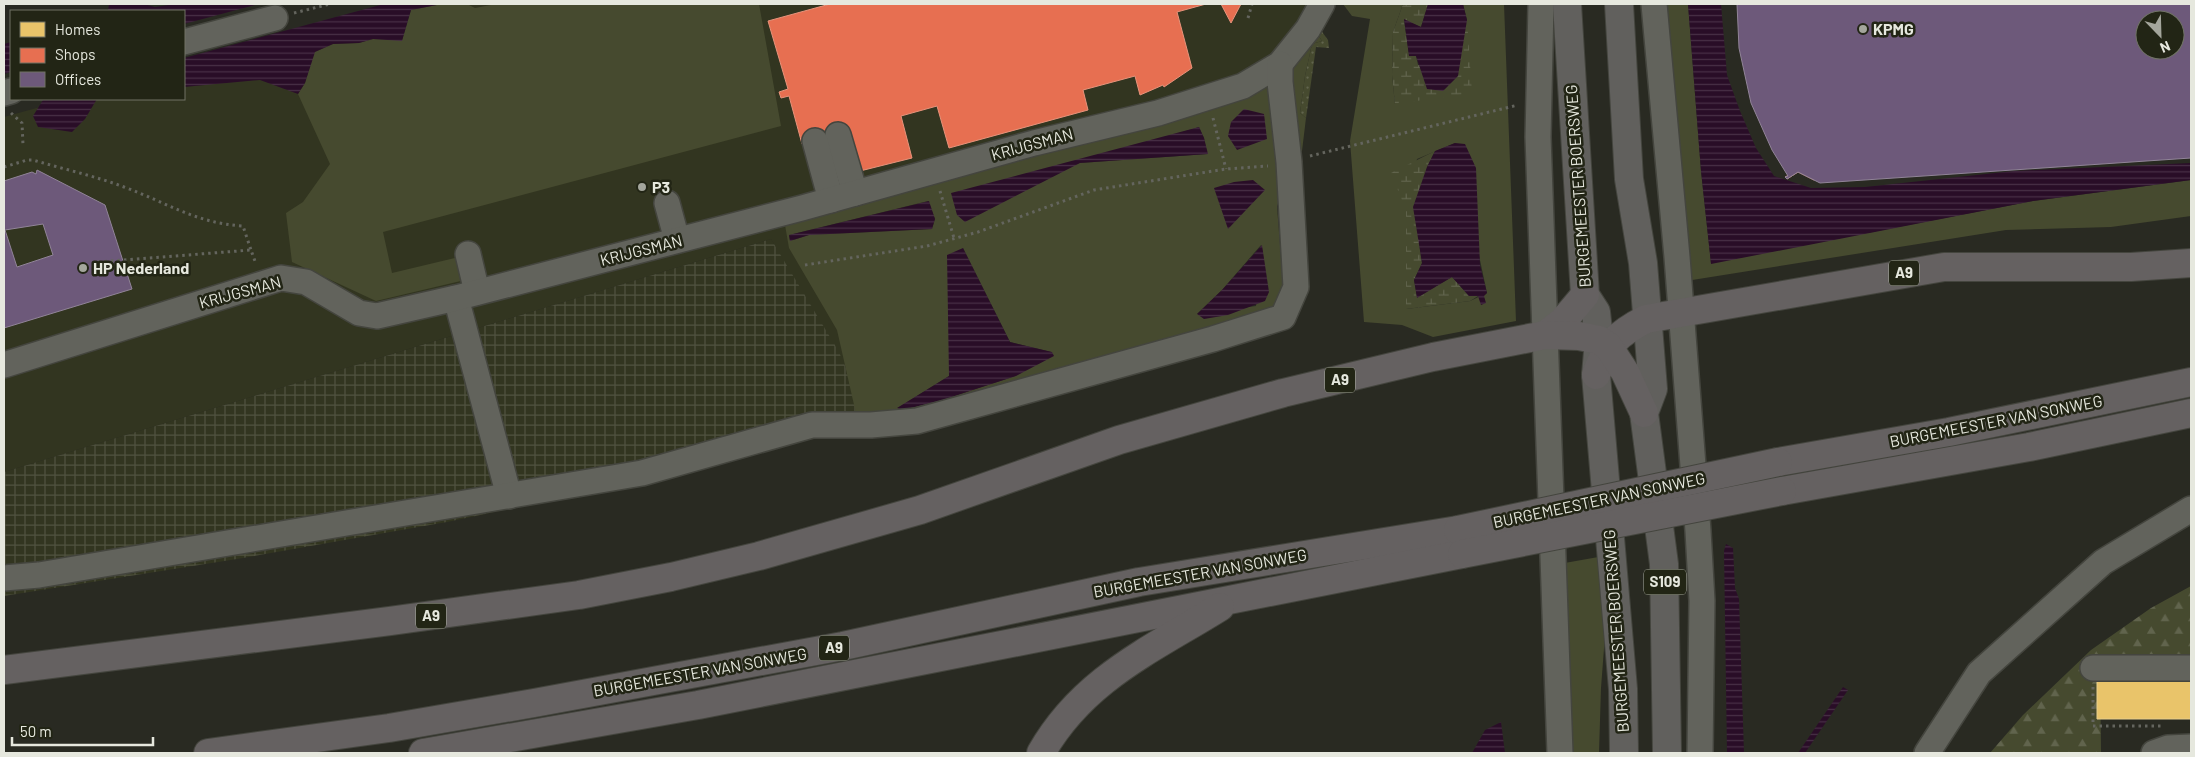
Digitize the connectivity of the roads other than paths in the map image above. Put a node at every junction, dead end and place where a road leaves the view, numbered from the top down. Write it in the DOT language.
graph roads {
  1 [pos="1322,4"];
  2 [pos="1541,4"];
  3 [pos="1566,4"];
  4 [pos="1619,4"];
  5 [pos="1654,4"];
  6 [pos="275,18"];
  7 [pos="185,42"];
  8 [pos="1280,64"];
  9 [pos="838,135"];
  10 [pos="814,141"];
  11 [pos="855,193"];
  12 [pos="831,200"];
  13 [pos="667,204"];
  14 [pos="677,240"];
  15 [pos="468,254"];
  16 [pos="2191,263"];
  17 [pos="1584,285"];
  18 [pos="466,295"];
  19 [pos="1680,313"];
  20 [pos="1646,318"];
  21 [pos="1545,335"];
  22 [pos="1604,343"];
  23 [pos="4,365"];
  24 [pos="1596,375"];
  25 [pos="2191,382"];
  26 [pos="1644,413"];
  27 [pos="2191,414"];
  28 [pos="509,496"];
  29 [pos="2191,509"];
  30 [pos="1460,542"];
  31 [pos="4,578"];
  32 [pos="1234,598"];
  33 [pos="2093,668"];
  34 [pos="2191,668"];
  35 [pos="4,670"];
  36 [pos="2191,748"];
  37 [pos="208,753"];
  38 [pos="423,753"];
  39 [pos="1041,753"];
  40 [pos="1560,753"];
  41 [pos="1624,753"];
  42 [pos="1667,753"];
  43 [pos="1700,753"];
  44 [pos="1926,753"];
  45 [pos="2154,753"];
  1 -- 8 [label="street, KRIJGSMAN"];
  2 -- 21 [label="street, BURGEMEESTER BOERSWEG"];
  3 -- 17 [label="main road, BURGEMEESTER BOERSWEG"];
  4 -- 20 [label="main road, S109"];
  5 -- 19 [label="street"];
  6 -- 7 [label="street"];
  8 -- 11 [label="street, KRIJGSMAN"];
  8 -- 28 [label="street"];
  9 -- 11 [label="street"];
  10 -- 12 [label="street"];
  11 -- 12 [label="street, KRIJGSMAN"];
  12 -- 14 [label="street, KRIJGSMAN"];
  13 -- 14 [label="street"];
  14 -- 18 [label="street, KRIJGSMAN"];
  15 -- 18 [label="street"];
  16 -- 19 [label="highway, A9"];
  17 -- 21 [label="highway, A9"];
  17 -- 22 [label="main road, BURGEMEESTER BOERSWEG"];
  18 -- 23 [label="street, KRIJGSMAN"];
  18 -- 28 [label="street"];
  19 -- 20 [label="highway, A9"];
  19 -- 43 [label="street"];
  20 -- 22 [label="highway, A9"];
  20 -- 26 [label="main road, S109"];
  21 -- 22 [label="highway, A9"];
  21 -- 35 [label="highway, A9"];
  21 -- 40 [label="street, BURGEMEESTER BOERSWEG"];
  22 -- 24 [label="highway, A9"];
  22 -- 26 [label="highway"];
  24 -- 41 [label="main road, BURGEMEESTER BOERSWEG"];
  25 -- 30 [label="highway, BURGEMEESTER VAN SONWEG / A9, bridge"];
  26 -- 42 [label="main road, S109"];
  27 -- 30 [label="highway, BURGEMEESTER VAN SONWEG / A9, bridge"];
  28 -- 31 [label="street"];
  29 -- 44 [label="street"];
  30 -- 32 [label="highway, BURGEMEESTER VAN SONWEG / A9"];
  30 -- 37 [label="highway, BURGEMEESTER VAN SONWEG / A9"];
  32 -- 38 [label="highway, BURGEMEESTER VAN SONWEG / A9"];
  32 -- 39 [label="highway, A9"];
  33 -- 34 [label="street"];
  36 -- 45 [label="street"];
}
